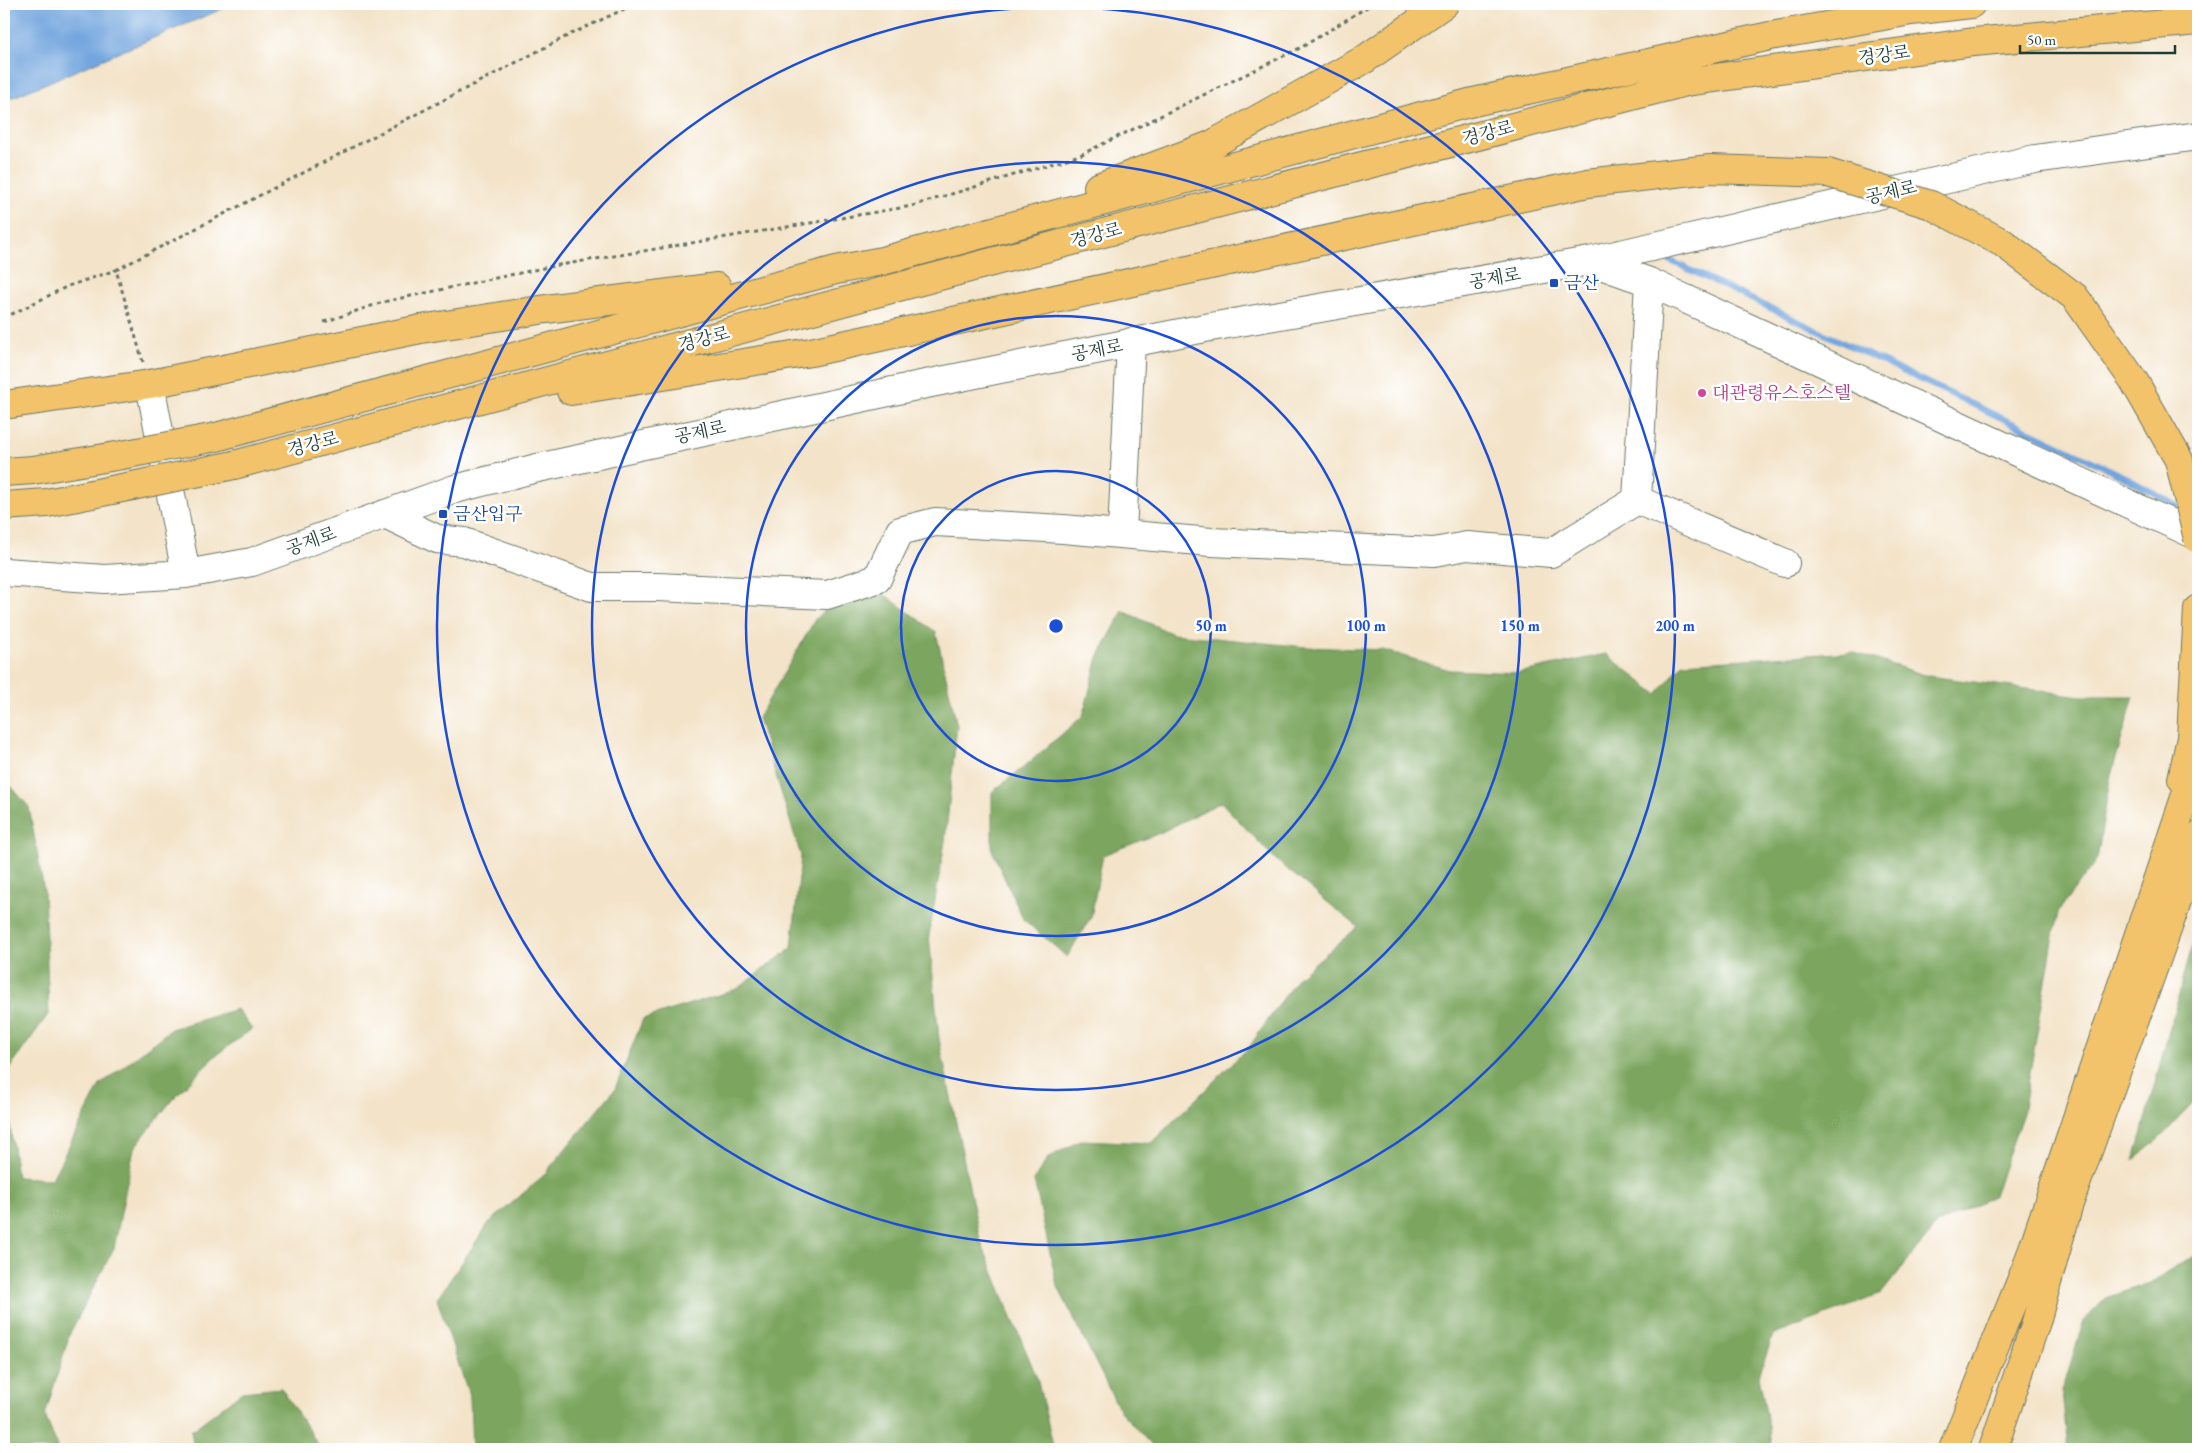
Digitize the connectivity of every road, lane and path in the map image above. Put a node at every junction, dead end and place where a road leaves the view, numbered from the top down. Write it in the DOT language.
graph roads {
  1 [pos="635,4"];
  2 [pos="1372,4"];
  3 [pos="1444,4"];
  4 [pos="1971,4"];
  5 [pos="2198,21"];
  6 [pos="2198,136"];
  7 [pos="882,261"];
  8 [pos="1590,261"];
  9 [pos="116,270"];
  10 [pos="836,270"];
  11 [pos="1649,282"];
  12 [pos="4,318"];
  13 [pos="318,325"];
  14 [pos="1132,342"];
  15 [pos="150,384"];
  16 [pos="4,405"];
  17 [pos="416,416"];
  18 [pos="4,472"];
  19 [pos="1637,500"];
  20 [pos="4,506"];
  21 [pos="385,514"];
  22 [pos="1122,534"];
  23 [pos="2198,538"];
  24 [pos="1785,563"];
  25 [pos="4,572"];
  26 [pos="186,574"];
  27 [pos="2198,609"];
  28 [pos="2194,748"];
  29 [pos="2198,836"];
  30 [pos="1952,1449"];
  31 [pos="1993,1449"];
  1 -- 9 [label="path"];
  2 -- 13 [label="path"];
  3 -- 7 [label="highway"];
  4 -- 7 [label="highway, 경강로"];
  5 -- 17 [label="highway, 경강로"];
  6 -- 8 [label="street, 공제로"];
  7 -- 10 [label="highway, 경강로"];
  8 -- 11 [label="street"];
  8 -- 14 [label="street, 공제로"];
  9 -- 12 [label="path"];
  9 -- 15 [label="path"];
  10 -- 15 [label="highway"];
  10 -- 18 [label="highway, 경강로, bridge"];
  11 -- 19 [label="street"];
  11 -- 23 [label="street"];
  14 -- 21 [label="street, 공제로"];
  14 -- 22 [label="street"];
  15 -- 16 [label="highway"];
  15 -- 26 [label="street"];
  17 -- 20 [label="highway, 경강로, bridge"];
  17 -- 23 [label="highway, bridge"];
  19 -- 22 [label="street"];
  19 -- 24 [label="street"];
  21 -- 22 [label="street"];
  21 -- 26 [label="street, 공제로"];
  25 -- 26 [label="street, 공제로"];
  27 -- 28 [label="highway"];
  28 -- 30 [label="highway"];
  29 -- 31 [label="highway"];
}
